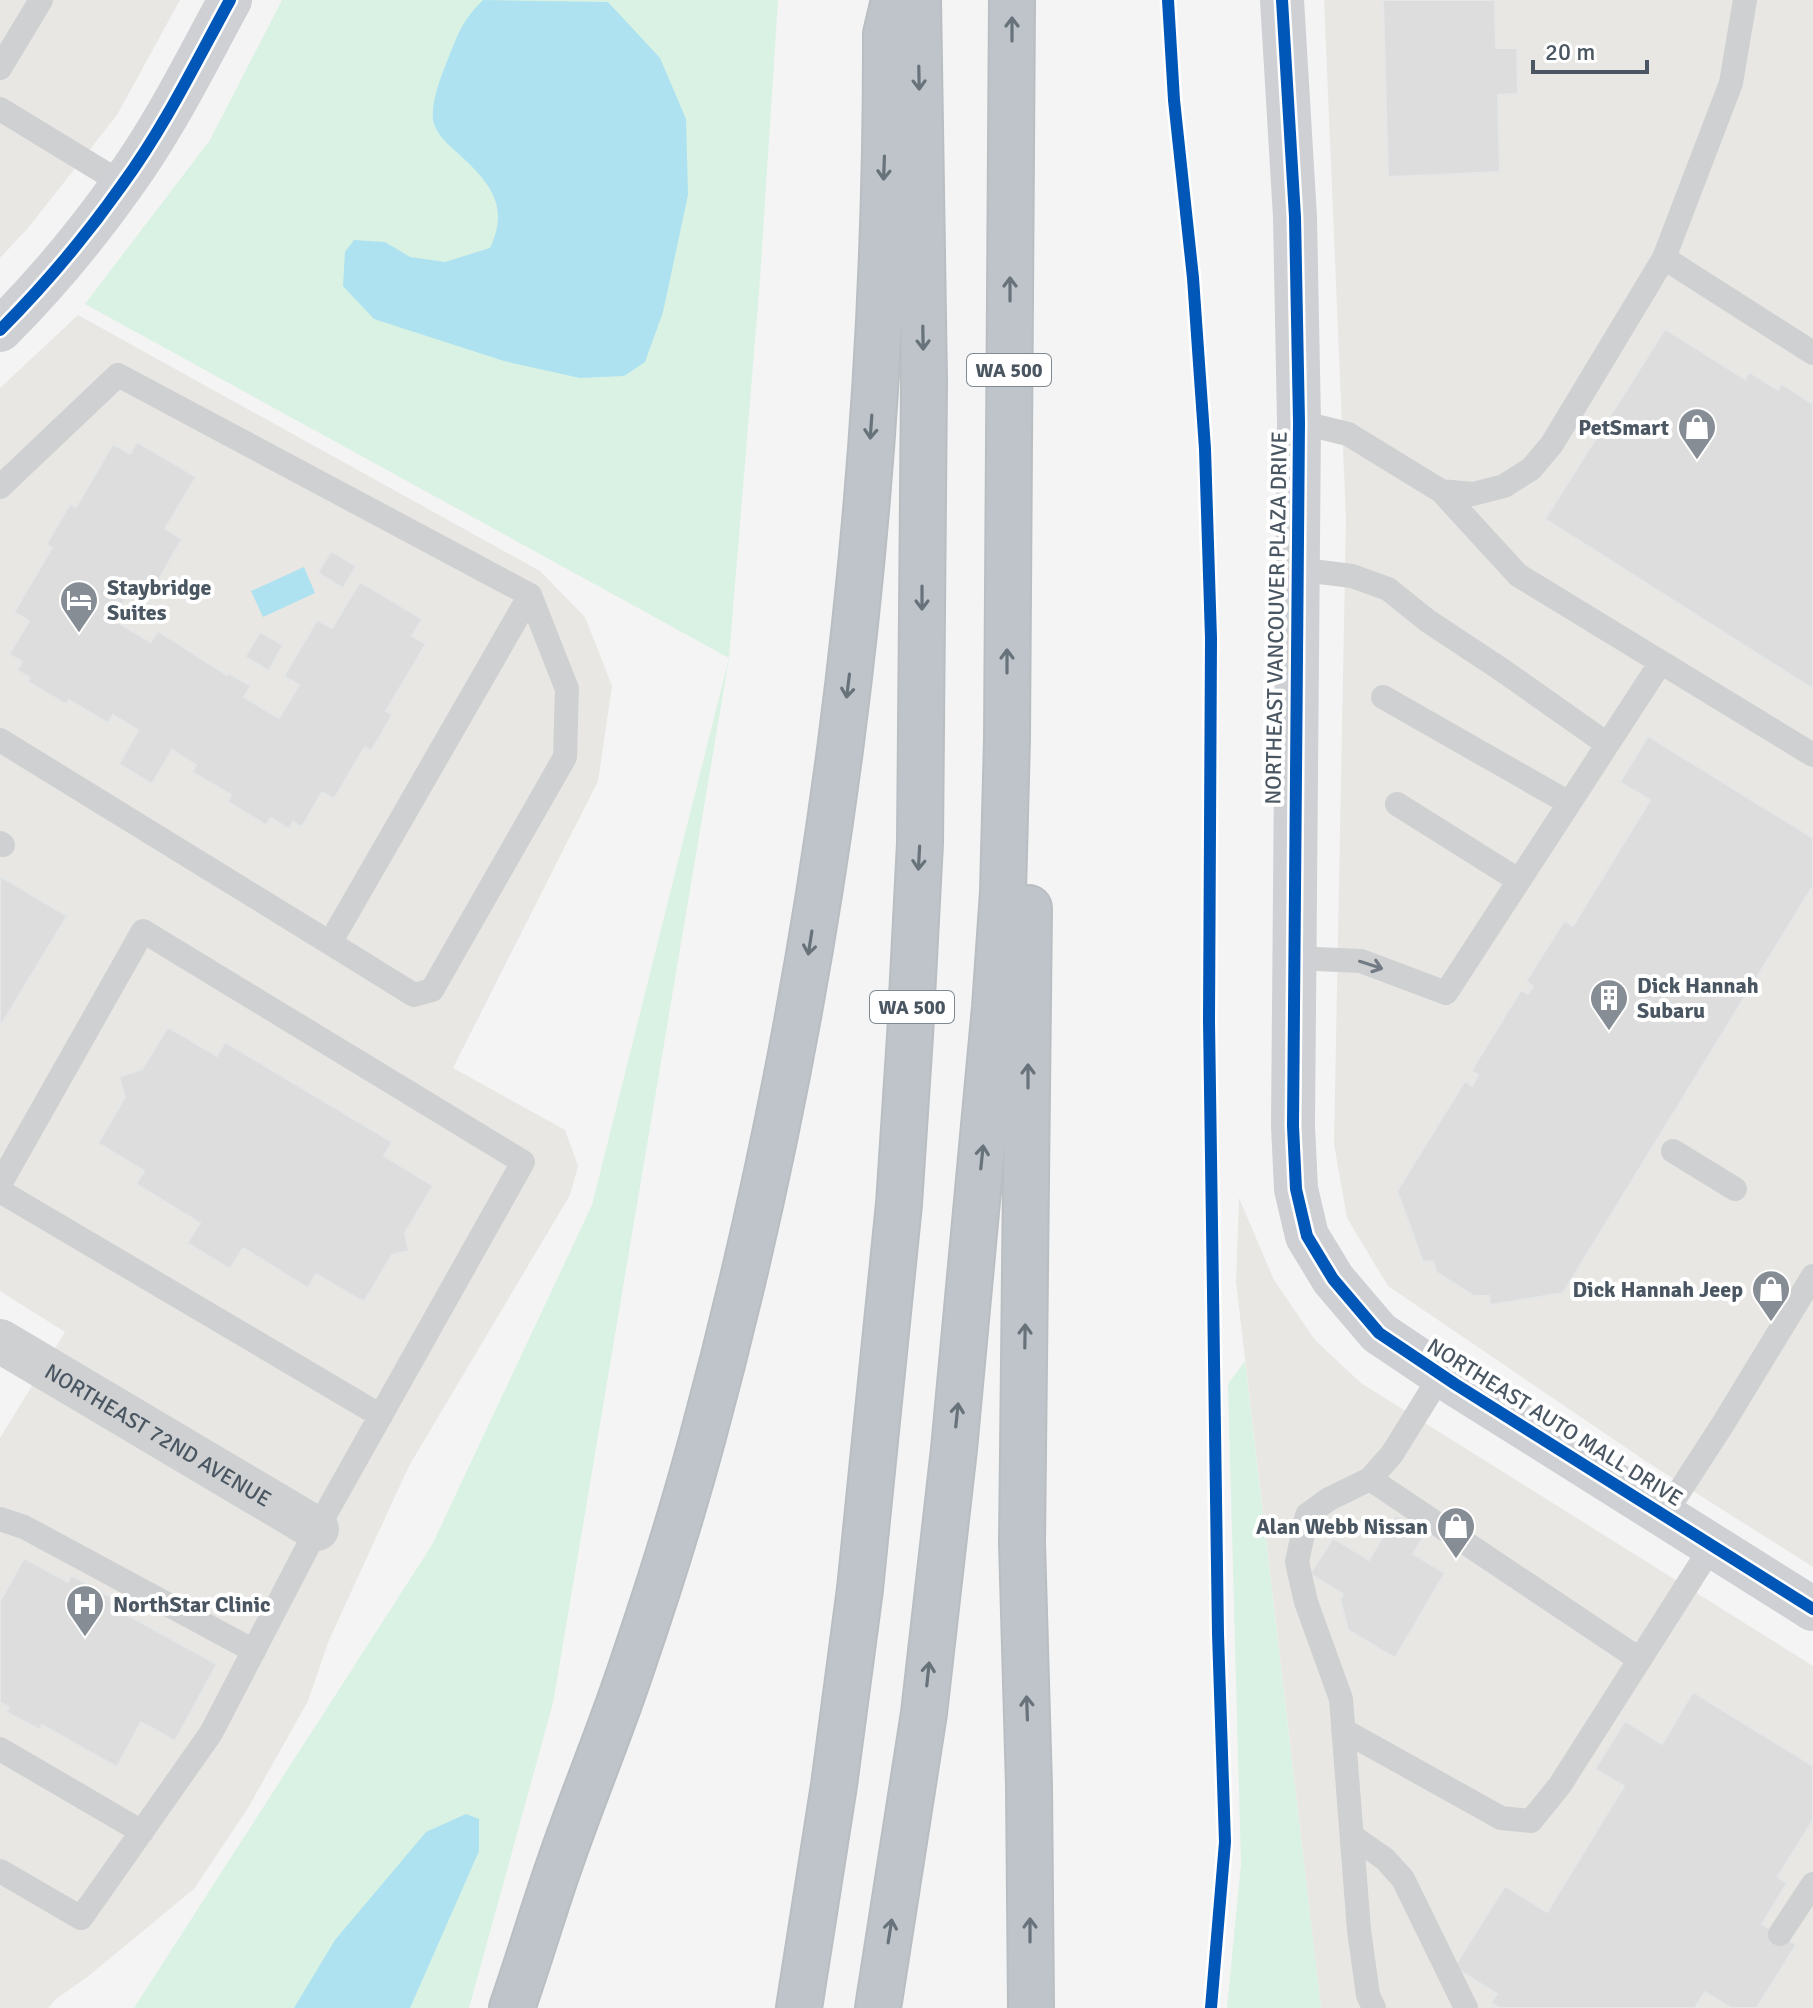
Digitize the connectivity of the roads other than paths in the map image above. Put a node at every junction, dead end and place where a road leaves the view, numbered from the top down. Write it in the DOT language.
graph roads {
  1 [pos="41,0"];
  2 [pos="230,0"];
  3 [pos="894,0"];
  4 [pos="918,0"];
  5 [pos="1012,0"];
  6 [pos="1282,0"];
  7 [pos="1745,0"];
  8 [pos="0,68"];
  9 [pos="0,109"];
  10 [pos="123,184"];
  11 [pos="1664,258"];
  12 [pos="0,330"];
  13 [pos="1813,353"];
  14 [pos="1299,422"];
  15 [pos="0,487"];
  16 [pos="1441,491"];
  17 [pos="1296,569"];
  18 [pos="530,595"];
  19 [pos="1661,662"];
  20 [pos="1383,697"];
  21 [pos="1007,739"];
  22 [pos="0,740"];
  23 [pos="1607,744"];
  24 [pos="1813,755"];
  25 [pos="1569,803"];
  26 [pos="1397,804"];
  27 [pos="1518,880"];
  28 [pos="330,943"];
  29 [pos="1293,958"];
  30 [pos="1673,1151"];
  31 [pos="0,1184"];
  32 [pos="1735,1189"];
  33 [pos="0,1191"];
  34 [pos="1307,1236"];
  35 [pos="1813,1276"];
  36 [pos="0,1341"];
  37 [pos="1441,1375"];
  38 [pos="381,1416"];
  39 [pos="1370,1479"];
  40 [pos="1664,1515"];
  41 [pos="0,1519"];
  42 [pos="317,1529"];
  43 [pos="1712,1546"];
  44 [pos="1813,1609"];
  45 [pos="254,1651"];
  46 [pos="1639,1659"];
  47 [pos="1343,1730"];
  48 [pos="0,1749"];
  49 [pos="142,1832"];
  50 [pos="1352,1836"];
  51 [pos="0,1871"];
  52 [pos="1813,1884"];
  53 [pos="1780,1934"];
  54 [pos="512,2008"];
  55 [pos="799,2008"];
  56 [pos="878,2008"];
  57 [pos="1031,2008"];
  58 [pos="1374,2008"];
  59 [pos="1466,2008"];
  1 -- 8 [label="lane"];
  2 -- 10 [label="street"];
  3 -- 54 [label="highway, one-way"];
  4 -- 55 [label="highway, WA 500, one-way"];
  21 -- 5 [label="highway, WA 500, one-way"];
  6 -- 14 [label="street, NORTHEAST VANCOUVER PLAZA DRIVE"];
  7 -- 11 [label="lane"];
  9 -- 10 [label="lane"];
  10 -- 12 [label="street"];
  11 -- 13 [label="lane"];
  11 -- 16 [label="lane"];
  14 -- 16 [label="lane"];
  14 -- 17 [label="street, NORTHEAST VANCOUVER PLAZA DRIVE"];
  15 -- 18 [label="lane"];
  16 -- 19 [label="lane"];
  17 -- 23 [label="lane"];
  17 -- 29 [label="street, NORTHEAST VANCOUVER PLAZA DRIVE"];
  18 -- 28 [label="lane"];
  18 -- 28 [label="lane"];
  19 -- 23 [label="lane"];
  19 -- 24 [label="lane"];
  20 -- 25 [label="lane"];
  56 -- 21 [label="highway, WA 500, one-way"];
  57 -- 21 [label="highway, one-way"];
  22 -- 28 [label="lane"];
  23 -- 25 [label="lane"];
  25 -- 27 [label="lane"];
  26 -- 27 [label="lane"];
  29 -- 27 [label="lane, one-way"];
  29 -- 34 [label="street, NORTHEAST VANCOUVER PLAZA DRIVE"];
  30 -- 32 [label="lane"];
  31 -- 38 [label="lane"];
  33 -- 38 [label="lane"];
  34 -- 37 [label="street, NORTHEAST AUTO MALL DRIVE"];
  35 -- 40 [label="lane"];
  36 -- 42 [label="street, NORTHEAST 72ND AVENUE"];
  37 -- 39 [label="lane"];
  37 -- 40 [label="street, NORTHEAST AUTO MALL DRIVE"];
  38 -- 42 [label="lane"];
  39 -- 46 [label="lane"];
  39 -- 47 [label="lane"];
  40 -- 43 [label="street, NORTHEAST AUTO MALL DRIVE"];
  41 -- 45 [label="lane"];
  42 -- 45 [label="lane"];
  43 -- 44 [label="street, NORTHEAST AUTO MALL DRIVE"];
  43 -- 46 [label="lane"];
  45 -- 49 [label="lane"];
  46 -- 47 [label="lane"];
  47 -- 50 [label="lane"];
  48 -- 49 [label="lane"];
  49 -- 51 [label="lane"];
  50 -- 58 [label="lane"];
  50 -- 59 [label="lane"];
  52 -- 53 [label="lane"];
}
